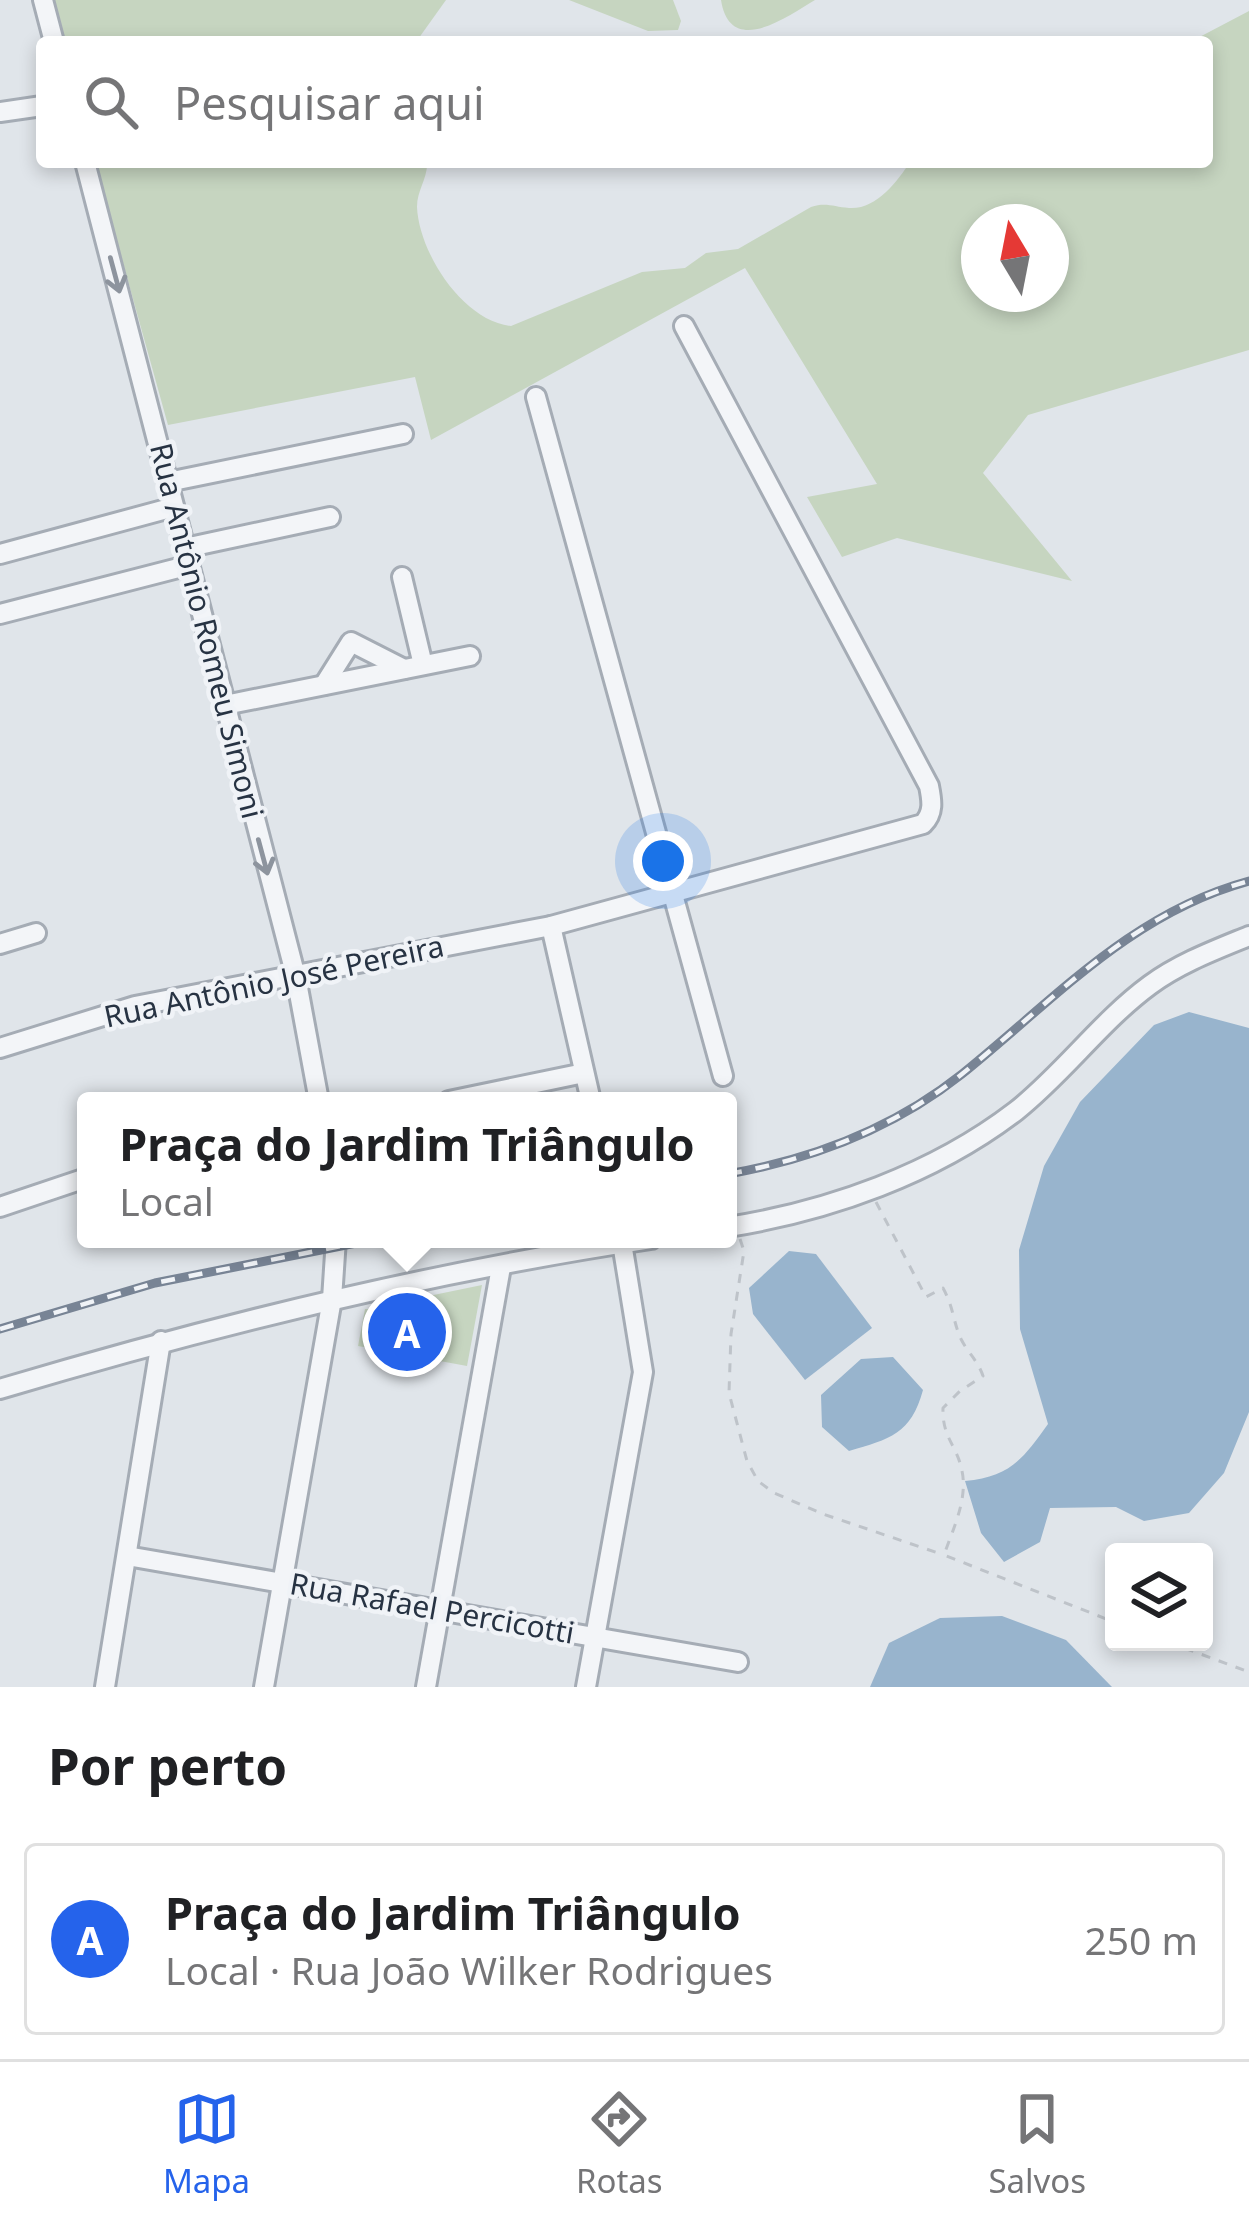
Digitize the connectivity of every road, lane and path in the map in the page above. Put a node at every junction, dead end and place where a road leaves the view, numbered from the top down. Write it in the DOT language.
graph roads {
  1 [pos="43,0"];
  2 [pos="52,36"];
  3 [pos="36,107"];
  4 [pos="0,112"];
  5 [pos="87,168"];
  6 [pos="684,326"];
  7 [pos="536,397"];
  8 [pos="404,434"];
  9 [pos="168,482"];
  10 [pos="174,507"];
  11 [pos="330,518"];
  12 [pos="0,554"];
  13 [pos="188,557"];
  14 [pos="403,577"];
  15 [pos="0,614"];
  16 [pos="470,656"];
  17 [pos="414,667"];
  18 [pos="324,685"];
  19 [pos="225,705"];
  20 [pos="672,895"];
  21 [pos="551,926"];
  22 [pos="36,933"];
  23 [pos="1249,936"];
  24 [pos="0,944"];
  25 [pos="296,977"];
  26 [pos="0,1048"];
  27 [pos="584,1073"];
  28 [pos="723,1076"];
  29 [pos="317,1092"];
  30 [pos="492,1092"];
  31 [pos="589,1092"];
  32 [pos="77,1181"];
  33 [pos="869,1190"];
  34 [pos="0,1207"];
  35 [pos="737,1226"];
  36 [pos="737,1237"];
  37 [pos="335,1248"];
  38 [pos="601,1248"];
  39 [pos="623,1248"];
  40 [pos="501,1267"];
  41 [pos="332,1299"];
  42 [pos="161,1341"];
  43 [pos="0,1389"];
  44 [pos="944,1555"];
  45 [pos="127,1556"];
  46 [pos="282,1582"];
  47 [pos="440,1610"];
  48 [pos="1105,1618"];
  49 [pos="594,1636"];
  50 [pos="1192,1651"];
  51 [pos="738,1662"];
  52 [pos="1249,1672"];
  53 [pos="105,1687"];
  54 [pos="264,1687"];
  55 [pos="426,1687"];
  56 [pos="586,1687"];
  1 -- 2 [label="street"];
  3 -- 4 [label="street"];
  5 -- 9 [label="street, Rua Antônio Romeu Simoni, one-way"];
  6 -- 20 [label="street, Rua Antônio José Pereira"];
  7 -- 20 [label="street"];
  8 -- 9 [label="street"];
  9 -- 10 [label="street, Rua Antônio Romeu Simoni"];
  10 -- 12 [label="street"];
  10 -- 13 [label="street, Rua Antônio Romeu Simoni"];
  11 -- 13 [label="street"];
  13 -- 15 [label="street"];
  13 -- 19 [label="street, Rua Antônio Romeu Simoni"];
  14 -- 17 [label="street"];
  16 -- 17 [label="street"];
  17 -- 18 [label="street"];
  17 -- 18 [label="street"];
  18 -- 19 [label="street"];
  19 -- 25 [label="street, Rua Antônio Romeu Simoni, one-way"];
  20 -- 21 [label="street, Rua Antônio José Pereira"];
  20 -- 28 [label="street"];
  21 -- 25 [label="street, Rua Antônio José Pereira"];
  21 -- 27 [label="street"];
  22 -- 24 [label="street"];
  23 -- 33 [label="street"];
  25 -- 26 [label="street, Rua Antônio José Pereira"];
  25 -- 29 [label="street, Rua Antônio Romeu Simoni"];
  27 -- 30 [label="street"];
  27 -- 31 [label="street"];
  32 -- 34 [label="street"];
  33 -- 35 [label="street"];
  33 -- 44 [label="path"];
  36 -- 44 [label="path"];
  37 -- 41 [label="street"];
  38 -- 40 [label="street"];
  39 -- 49 [label="street"];
  40 -- 41 [label="street"];
  40 -- 47 [label="street"];
  41 -- 42 [label="street"];
  41 -- 46 [label="street"];
  42 -- 43 [label="street"];
  42 -- 45 [label="street"];
  44 -- 48 [label="path"];
  45 -- 46 [label="street, Rua Rafael Percicotti"];
  45 -- 53 [label="street"];
  46 -- 47 [label="street, Rua Rafael Percicotti"];
  46 -- 54 [label="street"];
  47 -- 49 [label="street, Rua Rafael Percicotti"];
  47 -- 55 [label="street"];
  49 -- 51 [label="street, Rua Rafael Percicotti"];
  49 -- 56 [label="street"];
  50 -- 52 [label="path"];
}
